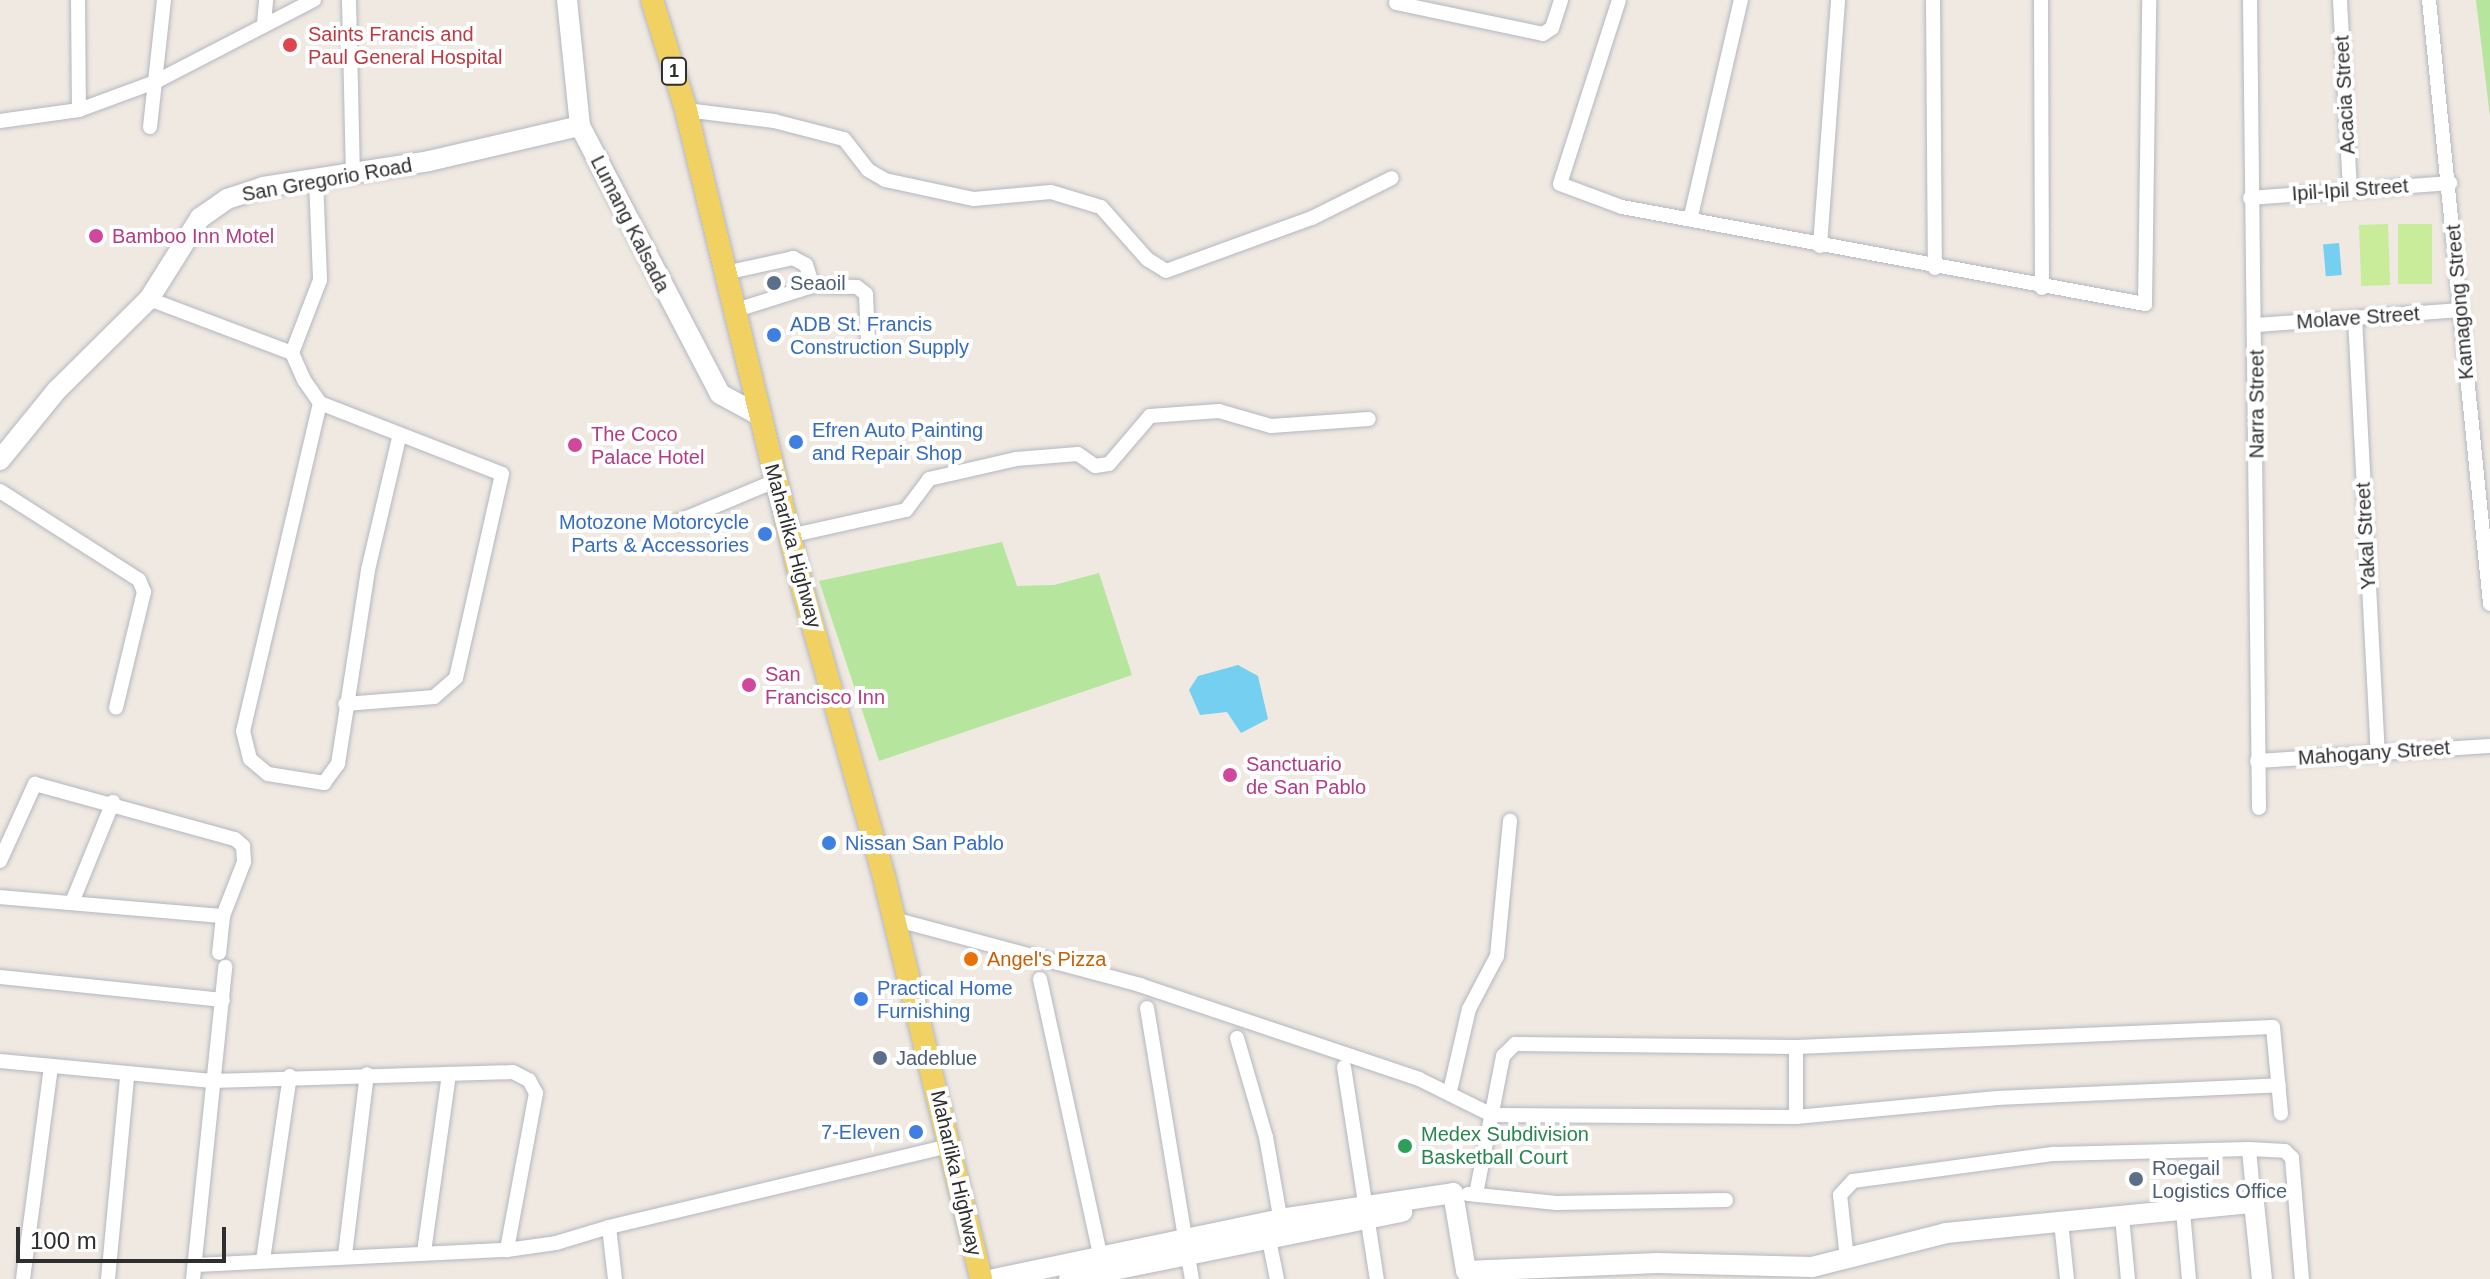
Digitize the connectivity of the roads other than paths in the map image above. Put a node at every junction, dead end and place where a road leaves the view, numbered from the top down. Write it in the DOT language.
graph roads {
  1 [pos="78,0"];
  2 [pos="164,0"];
  3 [pos="266,0"];
  4 [pos="314,0"];
  5 [pos="349,0"];
  6 [pos="567,0"];
  7 [pos="652,0"];
  8 [pos="1561,0"];
  9 [pos="1619,0"];
  10 [pos="1741,0"];
  11 [pos="1838,0"];
  12 [pos="1933,0"];
  13 [pos="2041,0"];
  14 [pos="2149,0"];
  15 [pos="2250,0"];
  16 [pos="2340,0"];
  17 [pos="2429,0"];
  18 [pos="1396,3"];
  19 [pos="264,24"];
  20 [pos="155,82"];
  21 [pos="79,110"];
  22 [pos="686,110"];
  23 [pos="0,121"];
  24 [pos="580,126"];
  25 [pos="150,127"];
  26 [pos="353,175"];
  27 [pos="1392,178"];
  28 [pos="316,179"];
  29 [pos="2450,183"];
  30 [pos="2350,190"];
  31 [pos="2250,198"];
  32 [pos="1691,216"];
  33 [pos="1820,246"];
  34 [pos="1935,268"];
  35 [pos="725,273"];
  36 [pos="813,286"];
  37 [pos="2042,288"];
  38 [pos="149,299"];
  39 [pos="2460,310"];
  40 [pos="733,311"];
  41 [pos="2355,318"];
  42 [pos="2257,325"];
  43 [pos="868,341"];
  44 [pos="292,353"];
  45 [pos="320,403"];
  46 [pos="759,415"];
  47 [pos="1369,419"];
  48 [pos="399,438"];
  49 [pos="0,460"];
  50 [pos="775,481"];
  51 [pos="0,491"];
  52 [pos="677,522"];
  53 [pos="789,536"];
  54 [pos="2490,604"];
  55 [pos="345,704"];
  56 [pos="116,708"];
  57 [pos="2490,746"];
  58 [pos="2378,754"];
  59 [pos="2257,761"];
  60 [pos="113,802"];
  61 [pos="2259,808"];
  62 [pos="1510,821"];
  63 [pos="3,840"];
  64 [pos="0,861"];
  65 [pos="0,897"];
  66 [pos="73,900"];
  67 [pos="223,916"];
  68 [pos="894,919"];
  69 [pos="219,953"];
  70 [pos="225,967"];
  71 [pos="0,977"];
  72 [pos="1040,979"];
  73 [pos="223,1000"];
  74 [pos="1147,1008"];
  75 [pos="1237,1038"];
  76 [pos="1796,1047"];
  77 [pos="0,1061"];
  78 [pos="51,1066"];
  79 [pos="1344,1067"];
  80 [pos="367,1074"];
  81 [pos="449,1074"];
  82 [pos="290,1076"];
  83 [pos="127,1077"];
  84 [pos="212,1081"];
  85 [pos="2279,1085"];
  86 [pos="1450,1091"];
  87 [pos="2281,1114"];
  88 [pos="1492,1115"];
  89 [pos="1796,1117"];
  90 [pos="950,1146"];
  91 [pos="2249,1149"];
  92 [pos="1463,1196"];
  93 [pos="1726,1200"];
  94 [pos="2254,1203"];
  95 [pos="1367,1210"];
  96 [pos="2183,1211"];
  97 [pos="2122,1217"];
  98 [pos="2061,1222"];
  99 [pos="609,1227"];
  100 [pos="1274,1228"];
  101 [pos="1186,1247"];
  102 [pos="507,1250"];
  103 [pos="424,1252"];
  104 [pos="345,1255"];
  105 [pos="1847,1259"];
  106 [pos="263,1260"];
  107 [pos="1103,1270"];
  108 [pos="1657,1271"];
  109 [pos="194,1272"];
  110 [pos="1467,1275"];
  111 [pos="23,1279"];
  112 [pos="108,1279"];
  113 [pos="615,1279"];
  114 [pos="981,1279"];
  115 [pos="994,1279"];
  116 [pos="1069,1279"];
  117 [pos="1192,1279"];
  118 [pos="1277,1279"];
  119 [pos="1377,1279"];
  120 [pos="2067,1279"];
  121 [pos="2128,1279"];
  122 [pos="2189,1279"];
  123 [pos="2262,1279"];
  124 [pos="2302,1279"];
  1 -- 21 [label="street"];
  2 -- 20 [label="street"];
  3 -- 19 [label="street"];
  4 -- 19 [label="street"];
  5 -- 26 [label="street"];
  6 -- 24 [label="street, Lumang Kalsada"];
  7 -- 22 [label="main road, Maharlika Highway / 1"];
  8 -- 18 [label="street"];
  9 -- 32 [label="street"];
  10 -- 32 [label="street"];
  11 -- 33 [label="street"];
  12 -- 34 [label="street"];
  13 -- 37 [label="street"];
  14 -- 37 [label="street"];
  15 -- 31 [label="street, Narra Street"];
  16 -- 30 [label="street, Acacia Street"];
  17 -- 29 [label="street, Kamagong Street"];
  19 -- 20 [label="street"];
  20 -- 21 [label="street"];
  20 -- 25 [label="street"];
  21 -- 23 [label="street"];
  22 -- 27 [label="street"];
  22 -- 35 [label="main road, Maharlika Highway / 1"];
  24 -- 26 [label="street, San Gregorio Road"];
  24 -- 46 [label="street, Lumang Kalsada"];
  26 -- 28 [label="street, San Gregorio Road"];
  28 -- 38 [label="street, San Gregorio Road"];
  28 -- 44 [label="street"];
  29 -- 30 [label="street, Ipil-Ipil Street"];
  29 -- 39 [label="street, Kamagong Street"];
  30 -- 31 [label="street, Ipil-Ipil Street"];
  31 -- 42 [label="street, Narra Street"];
  32 -- 33 [label="street"];
  33 -- 34 [label="street"];
  34 -- 37 [label="street"];
  35 -- 36 [label="street"];
  35 -- 40 [label="main road, Maharlika Highway / 1"];
  36 -- 40 [label="street"];
  36 -- 43 [label="street"];
  38 -- 44 [label="street"];
  38 -- 49 [label="street, San Gregorio Road"];
  39 -- 41 [label="street, Molave Street"];
  39 -- 54 [label="street, Kamagong Street"];
  40 -- 46 [label="main road, Maharlika Highway / 1"];
  41 -- 42 [label="street, Molave Street"];
  41 -- 58 [label="street, Yakal Street"];
  42 -- 59 [label="street, Narra Street"];
  44 -- 45 [label="street"];
  45 -- 48 [label="street"];
  45 -- 55 [label="street"];
  46 -- 50 [label="main road, Maharlika Highway / 1"];
  47 -- 53 [label="street"];
  48 -- 55 [label="street"];
  48 -- 55 [label="street"];
  50 -- 52 [label="street"];
  50 -- 53 [label="main road, Maharlika Highway / 1"];
  51 -- 56 [label="street"];
  53 -- 68 [label="main road, Maharlika Highway / 1"];
  57 -- 58 [label="street, Mahogany Street"];
  58 -- 59 [label="street, Mahogany Street"];
  59 -- 61 [label="street, Narra Street"];
  60 -- 63 [label="street"];
  60 -- 66 [label="street"];
  60 -- 67 [label="street"];
  62 -- 86 [label="street"];
  63 -- 64 [label="street"];
  65 -- 66 [label="street"];
  66 -- 67 [label="street"];
  67 -- 69 [label="street"];
  68 -- 86 [label="street"];
  68 -- 90 [label="main road, Maharlika Highway / 1"];
  70 -- 73 [label="street"];
  71 -- 73 [label="street"];
  72 -- 107 [label="street"];
  73 -- 84 [label="street"];
  74 -- 101 [label="street"];
  75 -- 100 [label="street"];
  76 -- 85 [label="street"];
  76 -- 88 [label="street"];
  76 -- 89 [label="street"];
  77 -- 78 [label="street"];
  78 -- 83 [label="street"];
  78 -- 111 [label="street"];
  79 -- 95 [label="street"];
  80 -- 81 [label="street"];
  80 -- 82 [label="street"];
  80 -- 104 [label="street"];
  81 -- 102 [label="street"];
  81 -- 103 [label="street"];
  82 -- 84 [label="street"];
  82 -- 106 [label="street"];
  83 -- 84 [label="street"];
  83 -- 112 [label="street"];
  84 -- 109 [label="street"];
  85 -- 87 [label="street"];
  85 -- 89 [label="street"];
  86 -- 88 [label="street"];
  88 -- 89 [label="street"];
  88 -- 92 [label="street"];
  90 -- 99 [label="street"];
  90 -- 114 [label="main road, Maharlika Highway / 1"];
  91 -- 94 [label="street"];
  91 -- 105 [label="street"];
  91 -- 124 [label="street"];
  92 -- 93 [label="street"];
  92 -- 95 [label="street"];
  92 -- 110 [label="street"];
  94 -- 96 [label="street"];
  94 -- 123 [label="street"];
  95 -- 100 [label="street"];
  95 -- 119 [label="street"];
  96 -- 97 [label="street"];
  96 -- 122 [label="street"];
  97 -- 98 [label="street"];
  97 -- 121 [label="street"];
  98 -- 105 [label="street"];
  98 -- 120 [label="street"];
  99 -- 102 [label="street"];
  99 -- 113 [label="street"];
  100 -- 101 [label="street"];
  100 -- 118 [label="street"];
  101 -- 107 [label="street"];
  101 -- 117 [label="street"];
  102 -- 103 [label="street"];
  103 -- 104 [label="street"];
  104 -- 106 [label="street"];
  105 -- 108 [label="street"];
  106 -- 109 [label="street"];
  107 -- 115 [label="street"];
  107 -- 116 [label="street"];
  108 -- 110 [label="street"];
}
